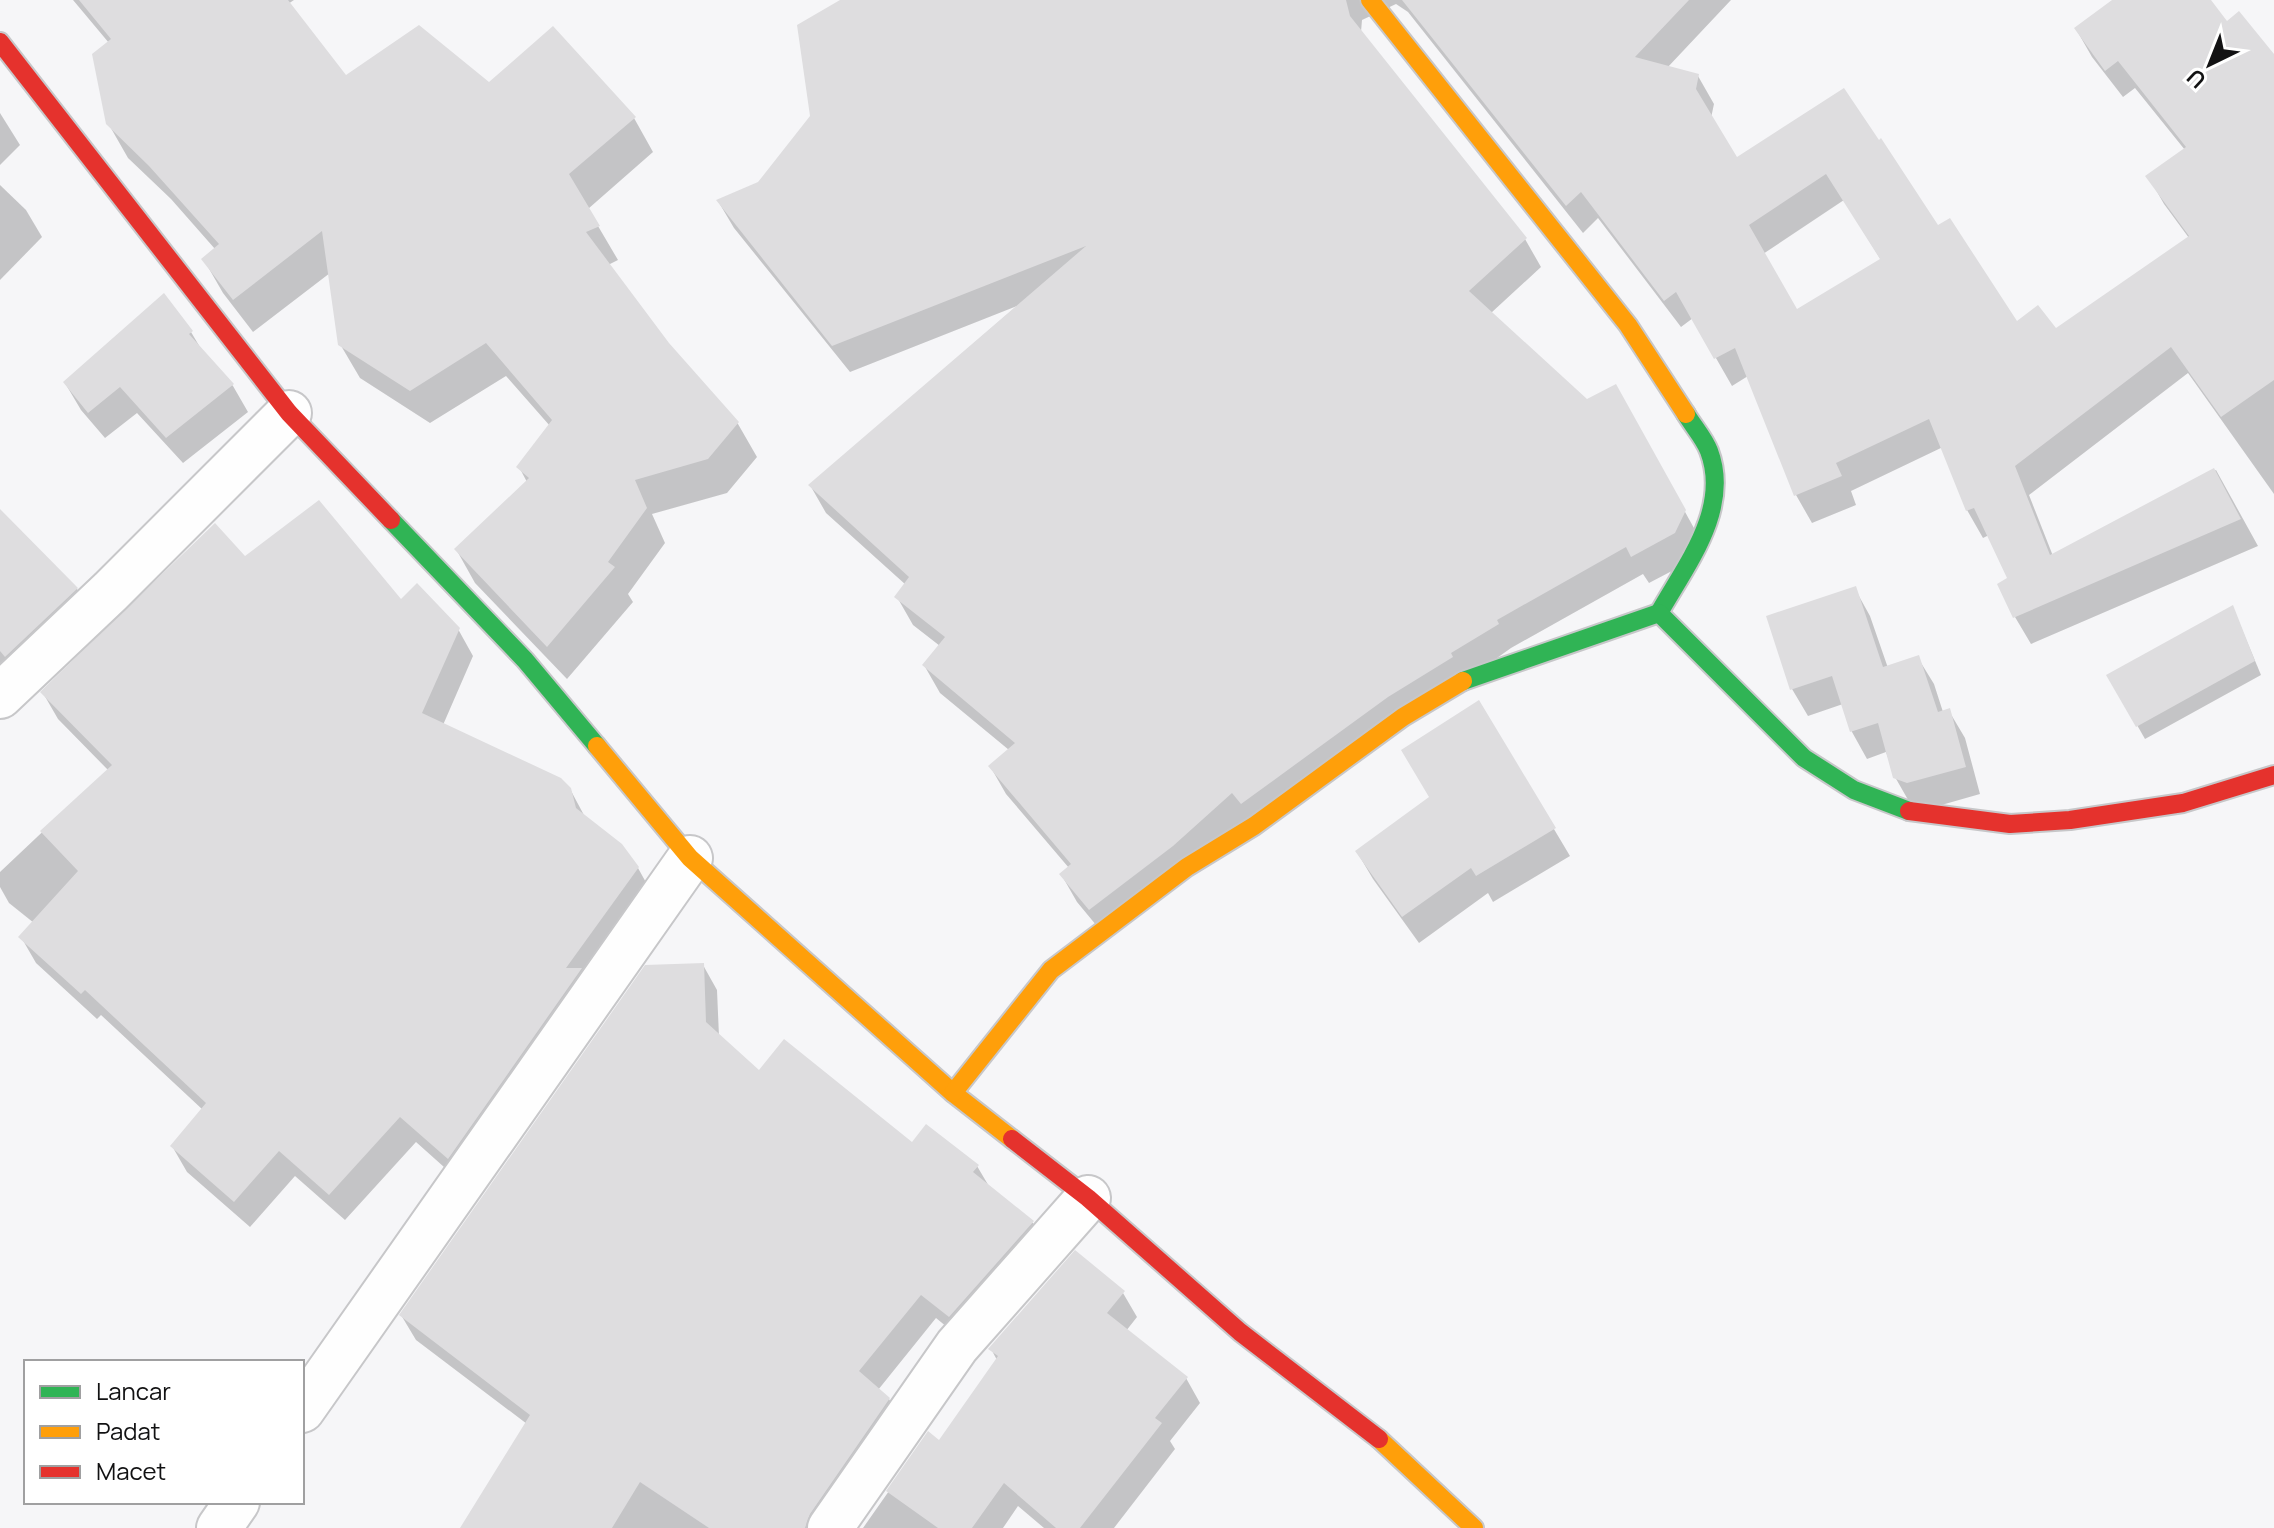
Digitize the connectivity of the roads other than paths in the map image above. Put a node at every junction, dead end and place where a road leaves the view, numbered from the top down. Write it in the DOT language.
graph roads {
  1 [pos="1370,0"];
  2 [pos="0,42"];
  3 [pos="289,413"];
  4 [pos="1659,613"];
  5 [pos="0,696"];
  6 [pos="2274,775"];
  7 [pos="690,858"];
  8 [pos="953,1093"];
  9 [pos="1088,1198"];
  10 [pos="304,1407"];
  11 [pos="236,1504"];
  12 [pos="219,1528"];
  13 [pos="830,1528"];
  14 [pos="1474,1528"];
  1 -- 4 [label="street"];
  2 -- 3 [label="street"];
  3 -- 5 [label="street"];
  3 -- 7 [label="street"];
  4 -- 6 [label="street"];
  4 -- 8 [label="street"];
  7 -- 8 [label="street"];
  7 -- 10 [label="street"];
  8 -- 9 [label="street"];
  9 -- 13 [label="street"];
  9 -- 14 [label="street"];
  11 -- 12 [label="street"];
}
